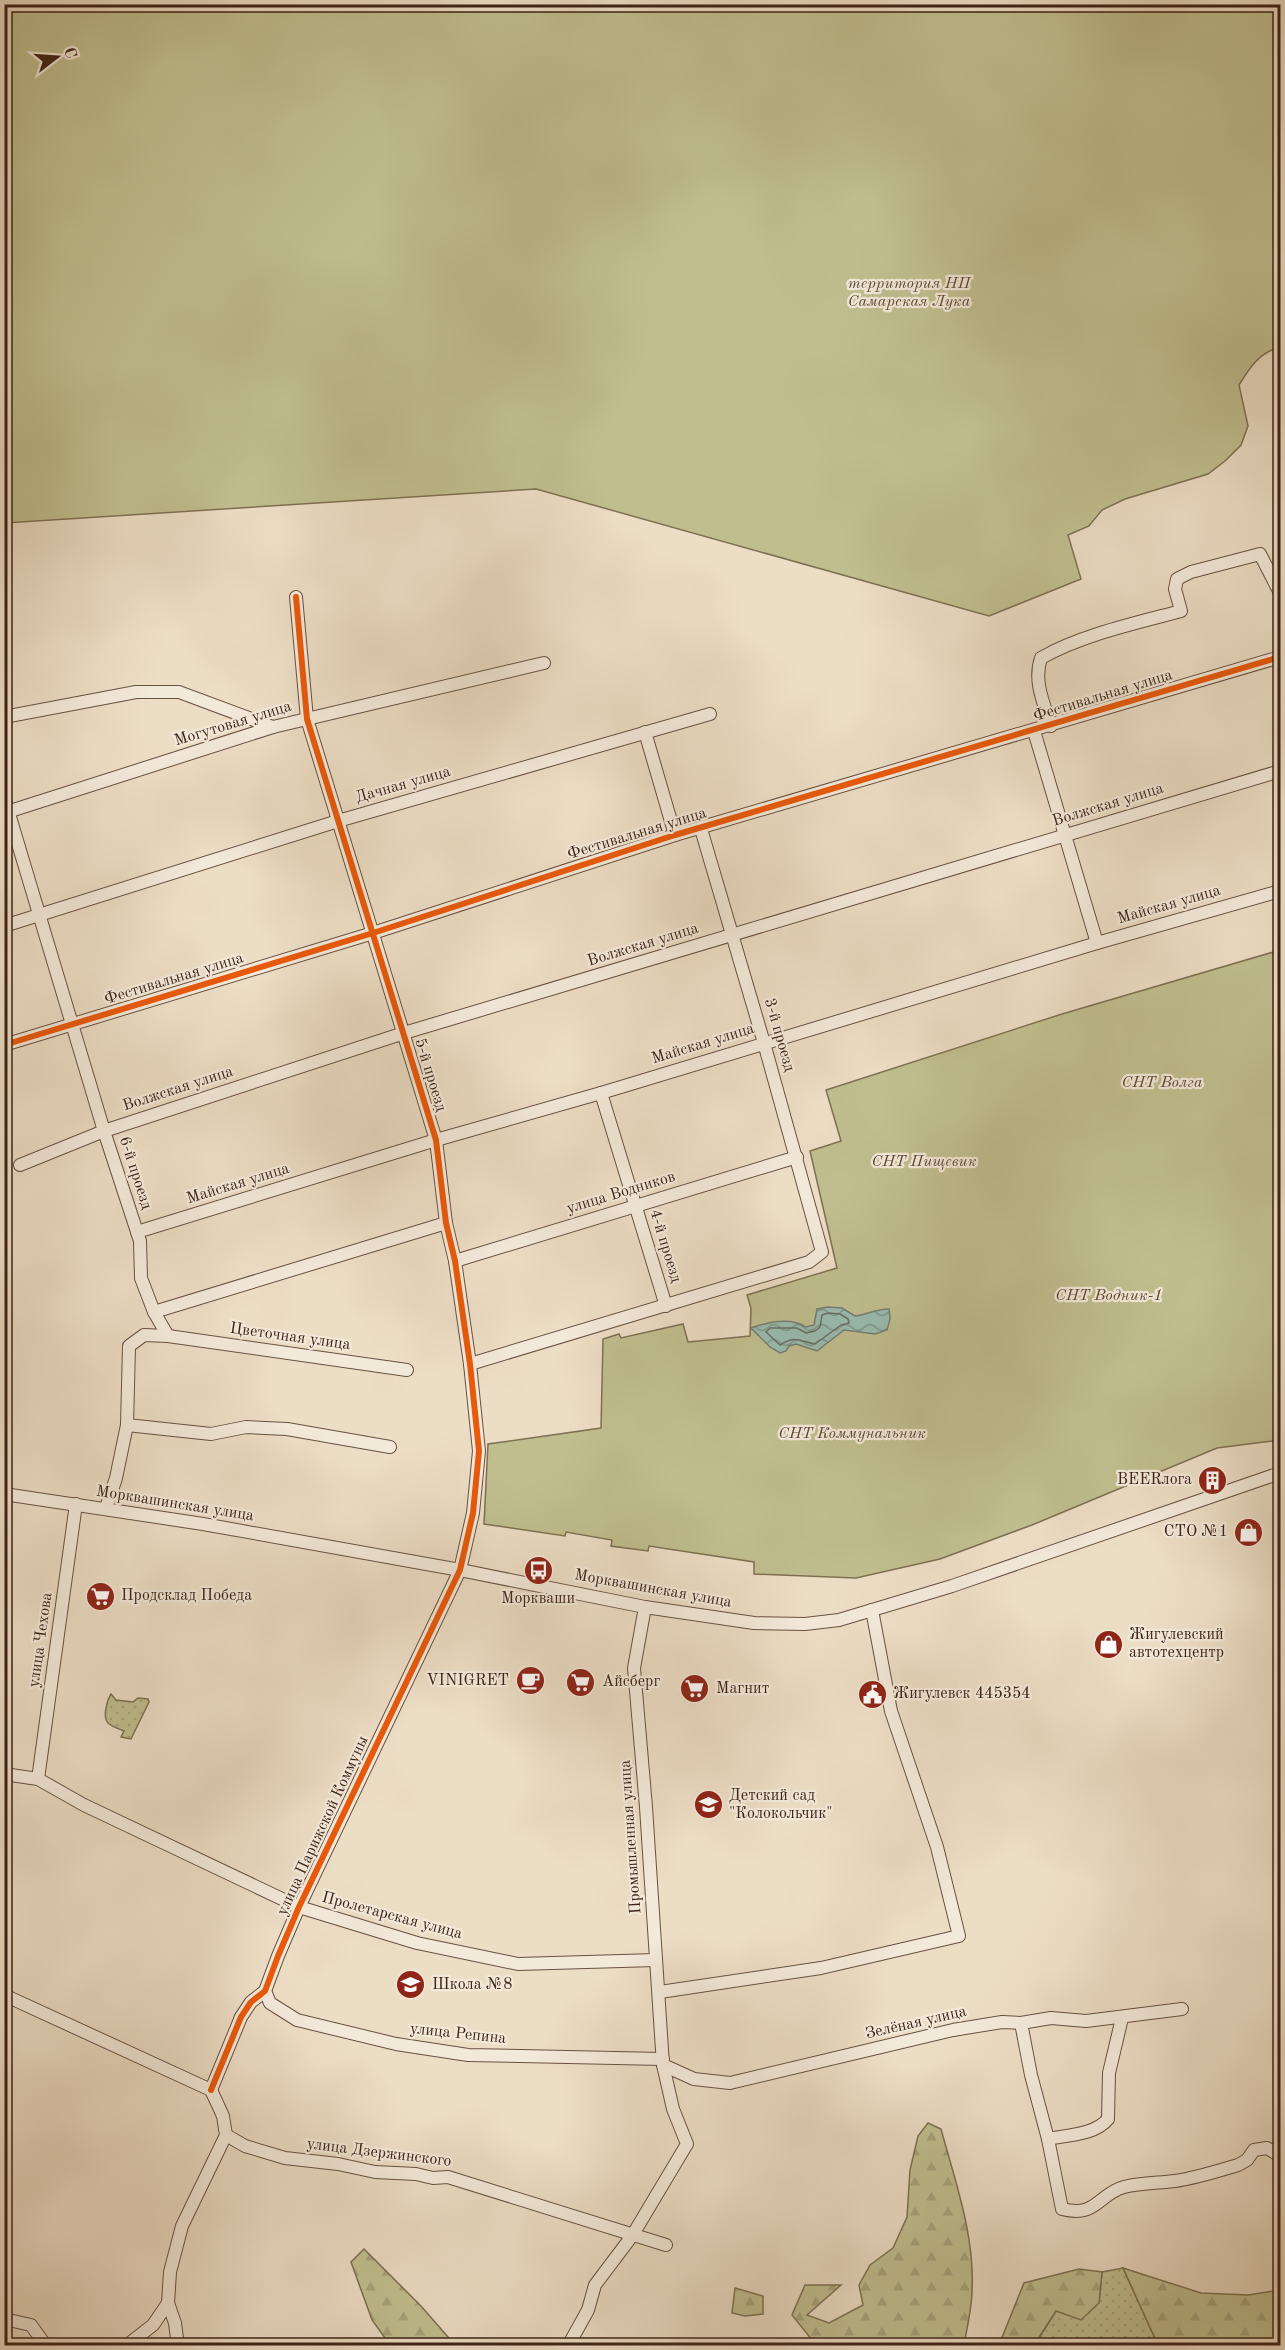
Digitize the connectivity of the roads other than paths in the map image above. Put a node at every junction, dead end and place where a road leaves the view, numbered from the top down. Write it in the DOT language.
graph roads {
  1 [pos="1281,593"];
  2 [pos="296,597"];
  3 [pos="1281,657"];
  4 [pos="544,663"];
  5 [pos="710,714"];
  6 [pos="4,717"];
  7 [pos="307,719"];
  8 [pos="1051,726"];
  9 [pos="273,727"];
  10 [pos="1034,731"];
  11 [pos="645,732"];
  12 [pos="1281,771"];
  13 [pos="4,797"];
  14 [pos="7,813"];
  15 [pos="338,821"];
  16 [pos="701,829"];
  17 [pos="675,835"];
  18 [pos="1066,835"];
  19 [pos="1281,891"];
  20 [pos="41,916"];
  21 [pos="4,926"];
  22 [pos="373,933"];
  23 [pos="732,935"];
  24 [pos="1097,943"];
  25 [pos="72,1023"];
  26 [pos="404,1033"];
  27 [pos="764,1043"];
  28 [pos="4,1045"];
  29 [pos="601,1093"];
  30 [pos="104,1131"];
  31 [pos="436,1140"];
  32 [pos="797,1158"];
  33 [pos="20,1165"];
  34 [pos="635,1206"];
  35 [pos="446,1223"];
  36 [pos="137,1232"];
  37 [pos="455,1261"];
  38 [pos="666,1306"];
  39 [pos="154,1312"];
  40 [pos="168,1336"];
  41 [pos="470,1364"];
  42 [pos="407,1370"];
  43 [pos="127,1425"];
  44 [pos="390,1447"];
  45 [pos="1281,1473"];
  46 [pos="4,1494"];
  47 [pos="76,1504"];
  48 [pos="106,1508"];
  49 [pos="460,1570"];
  50 [pos="645,1607"];
  51 [pos="872,1610"];
  52 [pos="4,1774"];
  53 [pos="38,1779"];
  54 [pos="299,1907"];
  55 [pos="656,1960"];
  56 [pos="265,1992"];
  57 [pos="660,1992"];
  58 [pos="4,1995"];
  59 [pos="1182,2009"];
  60 [pos="1122,2018"];
  61 [pos="1021,2023"];
  62 [pos="663,2062"];
  63 [pos="211,2090"];
  64 [pos="226,2135"];
  65 [pos="1048,2139"];
  66 [pos="1281,2156"];
  67 [pos="632,2236"];
  68 [pos="666,2245"];
  69 [pos="168,2303"];
  70 [pos="4,2319"];
  71 [pos="45,2343"];
  72 [pos="57,2346"];
  73 [pos="126,2346"];
  74 [pos="178,2346"];
  75 [pos="567,2346"];
  1 -- 8 [label="street"];
  2 -- 7 [label="street, 5-й проезд"];
  3 -- 8 [label="street, Фестивальная улица"];
  4 -- 7 [label="street, Могутовая улица"];
  5 -- 11 [label="street, Дачная улица"];
  6 -- 9 [label="street"];
  7 -- 9 [label="street, Могутовая улица"];
  7 -- 15 [label="street, 5-й проезд"];
  8 -- 10 [label="street, Фестивальная улица"];
  9 -- 14 [label="street, Могутовая улица"];
  10 -- 16 [label="street, Фестивальная улица"];
  10 -- 18 [label="street"];
  11 -- 15 [label="street, Дачная улица"];
  11 -- 17 [label="street"];
  12 -- 18 [label="street, Волжская улица"];
  13 -- 14 [label="street, 6-й проезд"];
  14 -- 20 [label="street, 6-й проезд"];
  15 -- 20 [label="street, Дачная улица"];
  15 -- 22 [label="street, 5-й проезд"];
  16 -- 17 [label="street, Фестивальная улица"];
  16 -- 23 [label="street, 3-й проезд"];
  17 -- 22 [label="street, Фестивальная улица"];
  18 -- 23 [label="street, Волжская улица"];
  18 -- 24 [label="street"];
  19 -- 24 [label="street, Майская улица"];
  20 -- 21 [label="street, Дачная улица"];
  20 -- 25 [label="street, 6-й проезд"];
  22 -- 25 [label="street, Фестивальная улица"];
  22 -- 26 [label="street, 5-й проезд"];
  23 -- 26 [label="street, Волжская улица"];
  23 -- 27 [label="street, 3-й проезд"];
  24 -- 27 [label="street, Майская улица"];
  25 -- 28 [label="street, Фестивальная улица"];
  25 -- 30 [label="street, 6-й проезд"];
  26 -- 30 [label="street, Волжская улица"];
  26 -- 31 [label="street, 5-й проезд"];
  27 -- 29 [label="street, Майская улица"];
  27 -- 32 [label="street, 3-й проезд"];
  29 -- 31 [label="street, Майская улица"];
  29 -- 34 [label="street, 4-й проезд"];
  30 -- 33 [label="street, Волжская улица"];
  30 -- 36 [label="street, 6-й проезд"];
  31 -- 35 [label="street, 5-й проезд"];
  31 -- 36 [label="street, Майская улица"];
  32 -- 34 [label="street, улица Водников"];
  32 -- 38 [label="street, 3-й проезд"];
  34 -- 37 [label="street, улица Водников"];
  34 -- 38 [label="street, 4-й проезд"];
  35 -- 37 [label="street, 5-й проезд"];
  35 -- 39 [label="street"];
  36 -- 39 [label="street, 6-й проезд"];
  37 -- 41 [label="street, 5-й проезд"];
  38 -- 41 [label="street"];
  39 -- 40 [label="street, 6-й проезд"];
  40 -- 42 [label="street, Цветочная улица"];
  40 -- 43 [label="street"];
  41 -- 49 [label="street, 5-й проезд"];
  43 -- 44 [label="street"];
  43 -- 48 [label="street"];
  45 -- 51 [label="street, Морквашинская улица"];
  46 -- 47 [label="street, Морквашинская улица"];
  47 -- 48 [label="street, Морквашинская улица"];
  47 -- 53 [label="street, улица Чехова"];
  48 -- 49 [label="street, Морквашинская улица"];
  49 -- 50 [label="street, Морквашинская улица"];
  49 -- 54 [label="street, улица Парижской Коммуны"];
  50 -- 51 [label="street, Морквашинская улица"];
  50 -- 55 [label="street, Промышленная улица"];
  51 -- 57 [label="street"];
  52 -- 53 [label="street, Пролетарская улица"];
  53 -- 54 [label="street, Пролетарская улица"];
  54 -- 55 [label="street, Пролетарская улица"];
  54 -- 56 [label="street, улица Парижской Коммуны"];
  55 -- 57 [label="street, Промышленная улица"];
  56 -- 62 [label="street, улица Репина"];
  56 -- 63 [label="street, улица Парижской Коммуны"];
  57 -- 62 [label="street, Промышленная улица"];
  58 -- 63 [label="street"];
  59 -- 60 [label="street, Зелёная улица"];
  60 -- 61 [label="street, Зелёная улица"];
  60 -- 65 [label="street"];
  61 -- 62 [label="street, Зелёная улица"];
  61 -- 65 [label="street"];
  62 -- 67 [label="street, Промышленная улица"];
  63 -- 64 [label="street"];
  64 -- 67 [label="street, улица Дзержинского"];
  64 -- 69 [label="street"];
  65 -- 66 [label="street"];
  67 -- 68 [label="street, улица Дзержинского"];
  67 -- 75 [label="street, Промышленная улица"];
  69 -- 73 [label="street"];
  69 -- 74 [label="street"];
  70 -- 71 [label="street"];
  71 -- 72 [label="street"];
}
